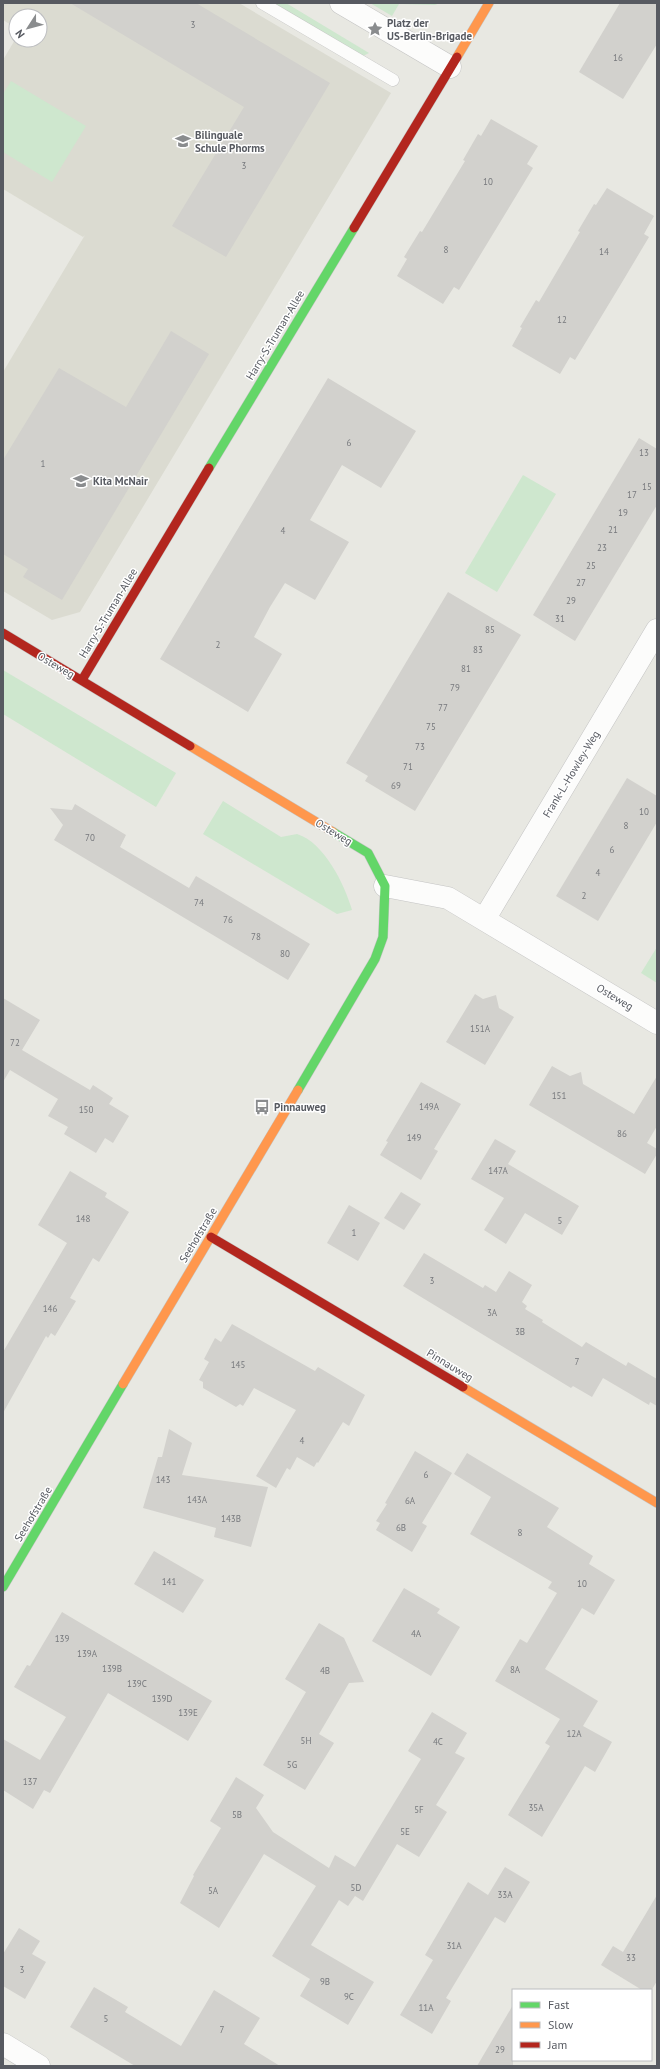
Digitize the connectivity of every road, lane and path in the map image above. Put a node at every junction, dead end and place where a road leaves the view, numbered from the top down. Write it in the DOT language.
graph roads {
  1 [pos="262,3"];
  2 [pos="341,3"];
  3 [pos="489,3"];
  4 [pos="450,67"];
  5 [pos="393,80"];
  6 [pos="657,630"];
  7 [pos="3,633"];
  8 [pos="82,680"];
  9 [pos="385,886"];
  10 [pos="485,918"];
  11 [pos="657,1023"];
  12 [pos="211,1237"];
  13 [pos="657,1503"];
  14 [pos="3,1587"];
  15 [pos="3,2044"];
  16 [pos="39,2066"];
  1 -- 5 [label="lane"];
  2 -- 4 [label="street"];
  3 -- 4 [label="street, Harry-S.-Truman-Allee"];
  4 -- 8 [label="street, Harry-S.-Truman-Allee"];
  6 -- 10 [label="street, Frank-L.-Howley-Weg"];
  7 -- 8 [label="street, Osteweg"];
  8 -- 9 [label="street, Osteweg"];
  9 -- 10 [label="street, Osteweg"];
  9 -- 12 [label="street, Seehofstraße"];
  10 -- 11 [label="street, Osteweg"];
  12 -- 13 [label="street, Pinnauweg"];
  12 -- 14 [label="street, Seehofstraße"];
  15 -- 16 [label="street"];
}
